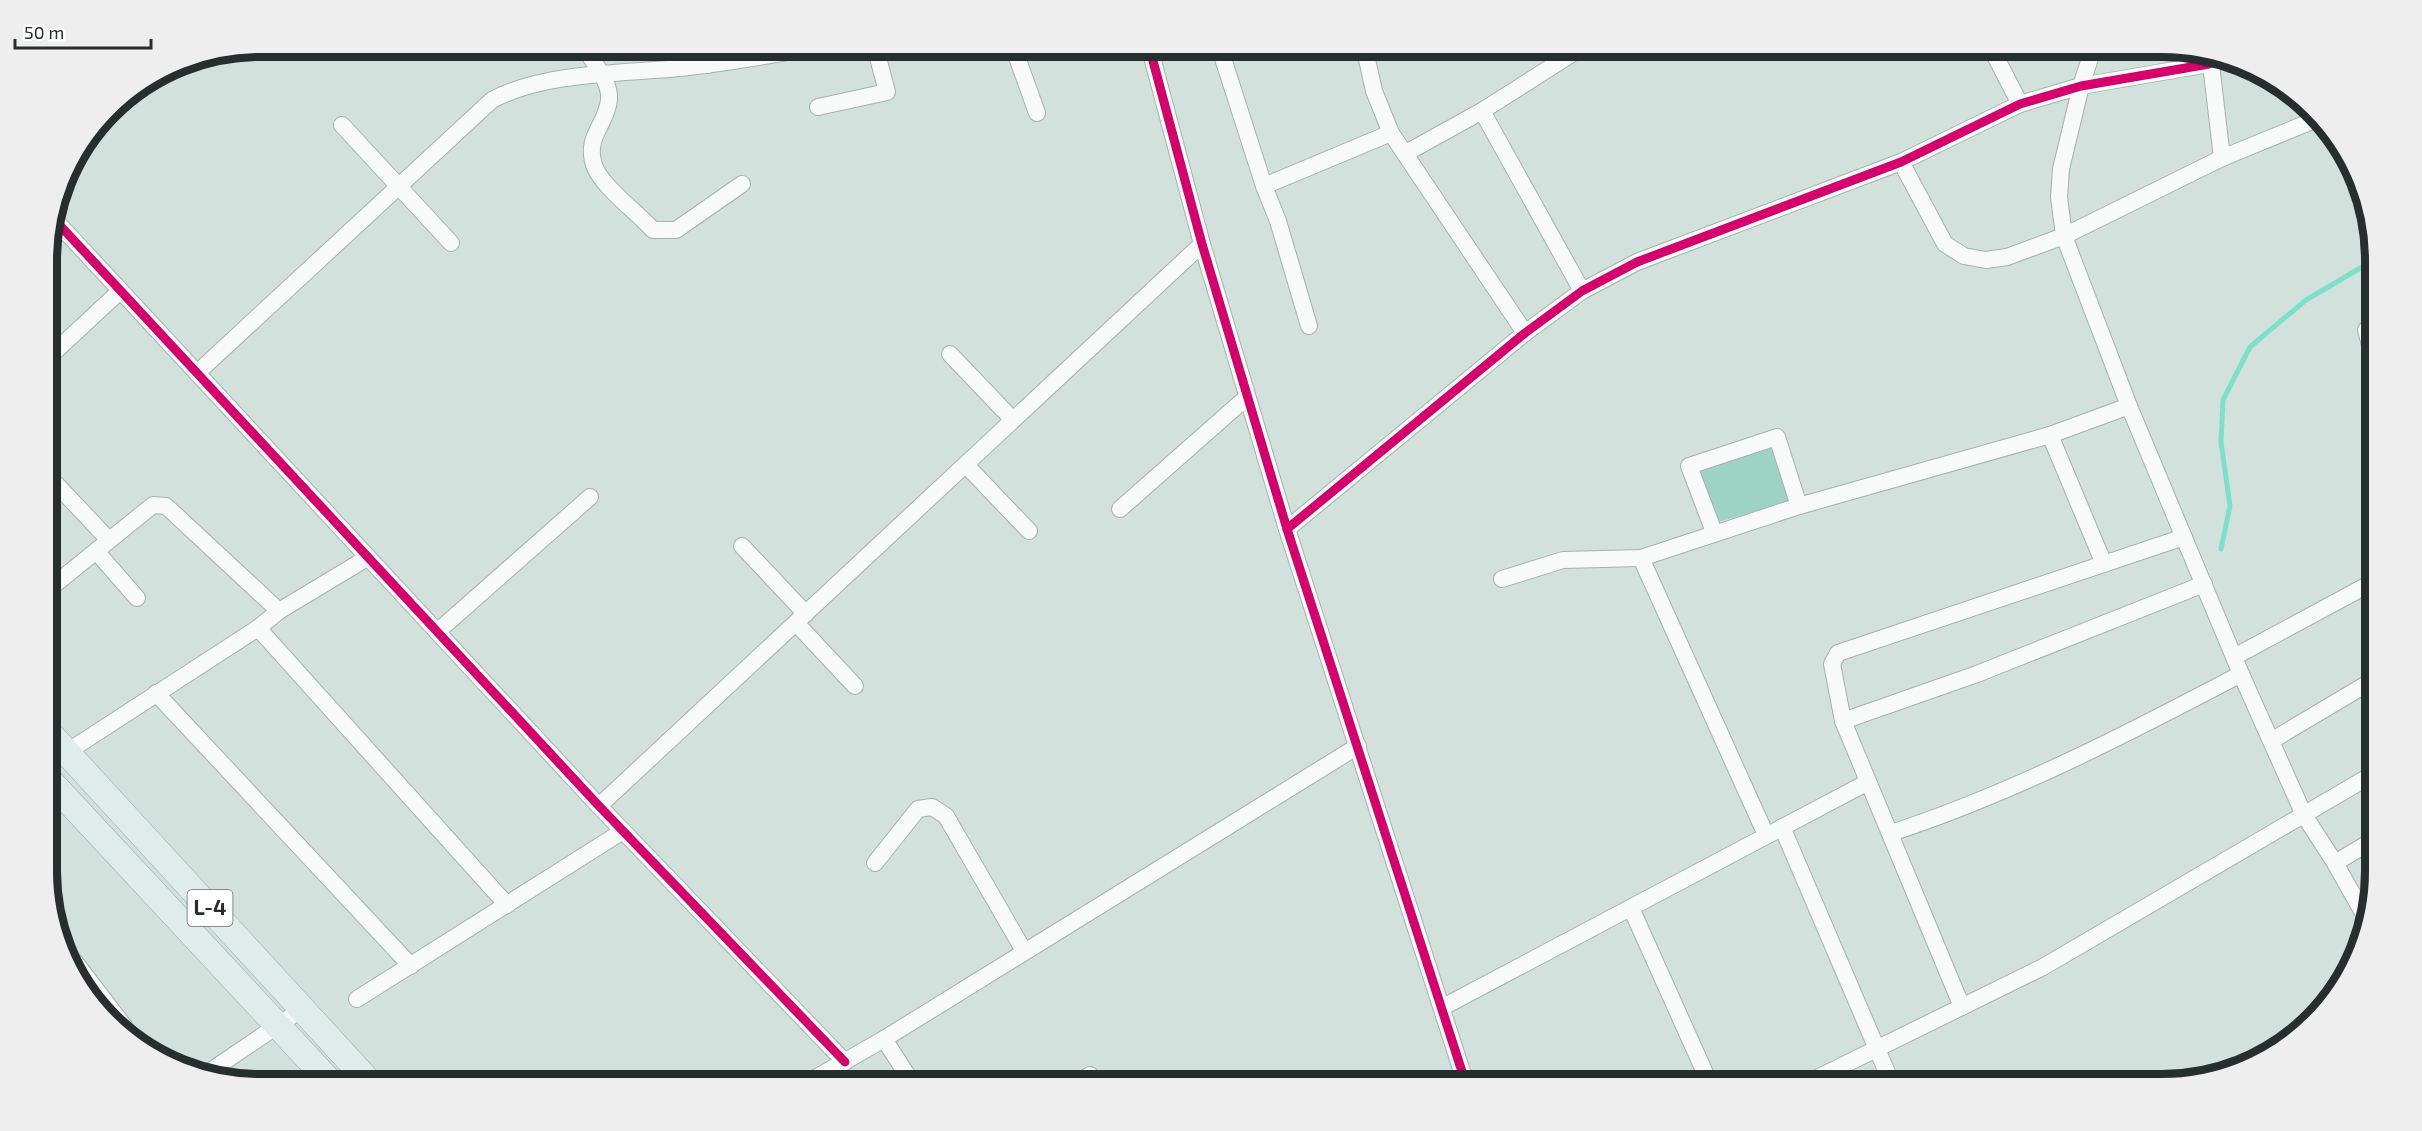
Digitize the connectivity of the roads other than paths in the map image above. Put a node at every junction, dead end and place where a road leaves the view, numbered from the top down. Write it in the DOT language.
graph roads {
  1 [pos="590,57"];
  2 [pos="707,57"];
  3 [pos="757,57"];
  4 [pos="878,57"];
  5 [pos="1017,57"];
  6 [pos="1152,57"];
  7 [pos="1223,57"];
  8 [pos="1366,57"];
  9 [pos="1567,57"];
  10 [pos="1996,57"];
  11 [pos="2090,57"];
  12 [pos="2202,61"];
  13 [pos="2209,63"];
  14 [pos="708,65"];
  15 [pos="603,76"];
  16 [pos="2081,86"];
  17 [pos="2020,104"];
  18 [pos="818,107"];
  19 [pos="1482,111"];
  20 [pos="1037,113"];
  21 [pos="2310,122"];
  22 [pos="342,125"];
  23 [pos="1391,133"];
  24 [pos="1406,153"];
  25 [pos="2222,158"];
  26 [pos="1901,162"];
  27 [pos="742,184"];
  28 [pos="399,186"];
  29 [pos="1264,186"];
  30 [pos="60,226"];
  31 [pos="2064,236"];
  32 [pos="451,243"];
  33 [pos="1202,244"];
  34 [pos="120,291"];
  35 [pos="1582,291"];
  36 [pos="1309,326"];
  37 [pos="1525,333"];
  38 [pos="57,350"];
  39 [pos="950,354"];
  40 [pos="197,373"];
  41 [pos="1248,397"];
  42 [pos="2128,406"];
  43 [pos="1013,420"];
  44 [pos="2050,435"];
  45 [pos="966,465"];
  46 [pos="57,485"];
  47 [pos="590,497"];
  48 [pos="1799,506"];
  49 [pos="1120,508"];
  50 [pos="1287,529"];
  51 [pos="1029,531"];
  52 [pos="1714,532"];
  53 [pos="2184,537"];
  54 [pos="109,540"];
  55 [pos="742,546"];
  56 [pos="96,551"];
  57 [pos="367,558"];
  58 [pos="1641,558"];
  59 [pos="2104,564"];
  60 [pos="1502,579"];
  61 [pos="57,583"];
  62 [pos="2204,584"];
  63 [pos="2365,586"];
  64 [pos="137,598"];
  65 [pos="279,611"];
  66 [pos="801,618"];
  67 [pos="258,628"];
  68 [pos="437,632"];
  69 [pos="2234,657"];
  70 [pos="2241,674"];
  71 [pos="2365,685"];
  72 [pos="855,686"];
  73 [pos="156,693"];
  74 [pos="1843,721"];
  75 [pos="57,741"];
  76 [pos="2271,741"];
  77 [pos="1358,746"];
  78 [pos="67,752"];
  79 [pos="2365,779"];
  80 [pos="1868,782"];
  81 [pos="57,789"];
  82 [pos="599,806"];
  83 [pos="2304,815"];
  84 [pos="1782,827"];
  85 [pos="623,831"];
  86 [pos="1891,833"];
  87 [pos="1766,835"];
  88 [pos="2365,845"];
  89 [pos="2335,862"];
  90 [pos="875,863"];
  91 [pos="507,905"];
  92 [pos="1631,908"];
  93 [pos="2361,909"];
  94 [pos="1024,951"];
  95 [pos="411,966"];
  96 [pos="357,999"];
  97 [pos="1443,1006"];
  98 [pos="1962,1007"];
  99 [pos="302,1009"];
  100 [pos="278,1024"];
  101 [pos="884,1039"];
  102 [pos="1876,1049"];
  103 [pos="844,1062"];
  104 [pos="214,1068"];
  105 [pos="323,1074"];
  106 [pos="362,1074"];
  107 [pos="823,1074"];
  108 [pos="907,1074"];
  109 [pos="1463,1074"];
  110 [pos="1701,1074"];
  111 [pos="1825,1074"];
  112 [pos="1887,1074"];
  1 -- 15 [label="street"];
  2 -- 14 [label="street"];
  3 -- 14 [label="street"];
  4 -- 18 [label="street"];
  5 -- 20 [label="street"];
  6 -- 33 [label="street"];
  7 -- 29 [label="street"];
  8 -- 23 [label="street"];
  9 -- 19 [label="street"];
  10 -- 17 [label="street"];
  11 -- 16 [label="street"];
  12 -- 16 [label="street"];
  13 -- 25 [label="street"];
  14 -- 15 [label="street"];
  15 -- 27 [label="street"];
  15 -- 28 [label="street"];
  16 -- 17 [label="street"];
  16 -- 31 [label="street"];
  17 -- 26 [label="street"];
  19 -- 24 [label="street"];
  19 -- 35 [label="street"];
  21 -- 25 [label="street"];
  22 -- 28 [label="street"];
  23 -- 24 [label="street"];
  23 -- 29 [label="street"];
  24 -- 37 [label="street"];
  25 -- 31 [label="street"];
  26 -- 31 [label="street"];
  26 -- 35 [label="street"];
  28 -- 32 [label="street"];
  28 -- 40 [label="street"];
  29 -- 36 [label="street"];
  30 -- 34 [label="street"];
  31 -- 42 [label="street"];
  33 -- 41 [label="street"];
  33 -- 43 [label="street"];
  34 -- 38 [label="street"];
  34 -- 40 [label="street"];
  35 -- 37 [label="street"];
  37 -- 50 [label="street"];
  39 -- 43 [label="street"];
  40 -- 57 [label="street"];
  41 -- 49 [label="street"];
  41 -- 50 [label="street"];
  42 -- 44 [label="street"];
  42 -- 53 [label="street"];
  43 -- 45 [label="street"];
  44 -- 48 [label="street"];
  44 -- 59 [label="street"];
  45 -- 51 [label="street"];
  45 -- 66 [label="street"];
  46 -- 54 [label="street"];
  47 -- 68 [label="street"];
  48 -- 52 [label="street"];
  48 -- 52 [label="street"];
  50 -- 77 [label="street"];
  52 -- 58 [label="street"];
  53 -- 59 [label="street"];
  53 -- 62 [label="street"];
  54 -- 56 [label="street"];
  54 -- 65 [label="street"];
  55 -- 66 [label="street"];
  56 -- 61 [label="street"];
  56 -- 64 [label="street"];
  57 -- 65 [label="street"];
  57 -- 68 [label="street"];
  58 -- 60 [label="street"];
  58 -- 87 [label="street"];
  59 -- 74 [label="street"];
  62 -- 69 [label="street"];
  62 -- 74 [label="street"];
  63 -- 69 [label="street"];
  65 -- 67 [label="street"];
  66 -- 72 [label="street"];
  66 -- 82 [label="street"];
  67 -- 73 [label="street"];
  67 -- 91 [label="street"];
  68 -- 82 [label="street"];
  69 -- 70 [label="street"];
  70 -- 76 [label="street"];
  70 -- 86 [label="street"];
  71 -- 76 [label="street"];
  73 -- 78 [label="street"];
  73 -- 95 [label="street"];
  74 -- 80 [label="street"];
  75 -- 78 [label="main road, L-4"];
  76 -- 83 [label="street"];
  77 -- 94 [label="street"];
  77 -- 97 [label="street"];
  78 -- 99 [label="main road, L-4"];
  79 -- 83 [label="street"];
  80 -- 84 [label="street"];
  80 -- 86 [label="street"];
  81 -- 100 [label="main road, L-4"];
  82 -- 85 [label="street"];
  83 -- 89 [label="street"];
  83 -- 98 [label="street"];
  84 -- 87 [label="street"];
  84 -- 102 [label="street"];
  85 -- 91 [label="street"];
  85 -- 103 [label="street"];
  86 -- 98 [label="street"];
  87 -- 92 [label="street"];
  88 -- 89 [label="street"];
  89 -- 93 [label="street"];
  90 -- 94 [label="street"];
  91 -- 95 [label="street"];
  92 -- 97 [label="street"];
  92 -- 110 [label="street"];
  94 -- 101 [label="street"];
  95 -- 96 [label="street"];
  97 -- 109 [label="street"];
  98 -- 102 [label="street"];
  99 -- 100 [label="street"];
  99 -- 106 [label="main road, L-4"];
  100 -- 104 [label="street"];
  100 -- 105 [label="main road, L-4"];
  101 -- 103 [label="street"];
  101 -- 108 [label="street"];
  102 -- 111 [label="street"];
  102 -- 112 [label="street"];
  103 -- 107 [label="street"];
}
